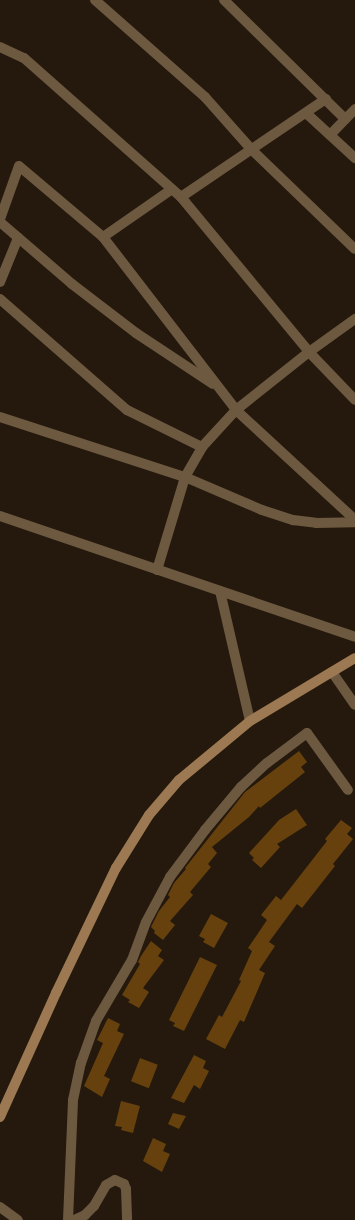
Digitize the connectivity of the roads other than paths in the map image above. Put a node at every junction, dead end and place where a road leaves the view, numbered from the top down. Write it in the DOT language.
graph roads {
  1 [pos="95,0"];
  2 [pos="224,0"];
  3 [pos="0,47"];
  4 [pos="326,99"];
  5 [pos="355,109"];
  6 [pos="306,113"];
  7 [pos="345,119"];
  8 [pos="330,135"];
  9 [pos="252,149"];
  10 [pos="355,158"];
  11 [pos="172,189"];
  12 [pos="181,197"];
  13 [pos="0,219"];
  14 [pos="0,222"];
  15 [pos="104,237"];
  16 [pos="18,238"];
  17 [pos="355,249"];
  18 [pos="0,282"];
  19 [pos="0,299"];
  20 [pos="355,319"];
  21 [pos="309,352"];
  22 [pos="220,388"];
  23 [pos="355,400"];
  24 [pos="236,410"];
  25 [pos="0,417"];
  26 [pos="202,447"];
  27 [pos="184,477"];
  28 [pos="0,516"];
  29 [pos="355,521"];
  30 [pos="157,570"];
  31 [pos="220,591"];
  32 [pos="355,637"];
  33 [pos="355,658"];
  34 [pos="332,672"];
  35 [pos="355,706"];
  36 [pos="250,722"];
  37 [pos="348,790"];
  38 [pos="0,1117"];
  39 [pos="0,1207"];
  40 [pos="18,1220"];
  41 [pos="68,1220"];
  42 [pos="74,1220"];
  43 [pos="128,1220"];
  1 -- 9 [label="street"];
  2 -- 4 [label="street"];
  3 -- 11 [label="street"];
  4 -- 6 [label="street"];
  4 -- 7 [label="street"];
  5 -- 7 [label="street"];
  6 -- 8 [label="street"];
  6 -- 9 [label="street"];
  7 -- 8 [label="street"];
  8 -- 10 [label="street"];
  9 -- 12 [label="street"];
  9 -- 17 [label="street"];
  11 -- 12 [label="street"];
  11 -- 15 [label="street"];
  12 -- 21 [label="street"];
  13 -- 15 [label="street"];
  14 -- 16 [label="street"];
  15 -- 22 [label="street"];
  16 -- 18 [label="street"];
  16 -- 22 [label="street"];
  19 -- 26 [label="street"];
  20 -- 21 [label="street"];
  21 -- 23 [label="street"];
  21 -- 24 [label="street"];
  22 -- 24 [label="street"];
  24 -- 26 [label="street"];
  24 -- 29 [label="street"];
  25 -- 27 [label="street"];
  26 -- 27 [label="street"];
  27 -- 29 [label="street"];
  27 -- 30 [label="street"];
  28 -- 30 [label="street"];
  30 -- 31 [label="street"];
  31 -- 32 [label="street"];
  31 -- 36 [label="street"];
  33 -- 34 [label="street"];
  34 -- 35 [label="street"];
  34 -- 36 [label="street"];
  36 -- 38 [label="street"];
  37 -- 41 [label="street"];
  39 -- 40 [label="street"];
  42 -- 43 [label="street"];
}
